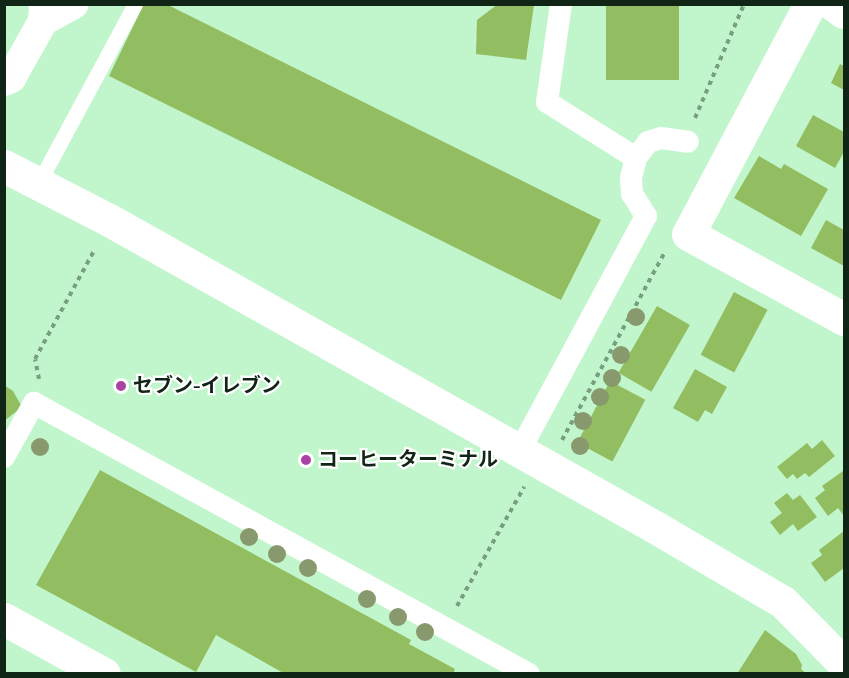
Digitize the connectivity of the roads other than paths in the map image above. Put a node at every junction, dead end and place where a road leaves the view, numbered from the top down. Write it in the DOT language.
graph roads {
  1 [pos="74,4"];
  2 [pos="135,4"];
  3 [pos="561,4"];
  4 [pos="810,4"];
  5 [pos="830,4"];
  6 [pos="44,13"];
  7 [pos="844,14"];
  8 [pos="4,81"];
  9 [pos="688,142"];
  10 [pos="636,158"];
  11 [pos="4,166"];
  12 [pos="38,184"];
  13 [pos="844,319"];
  14 [pos="529,447"];
  15 [pos="4,457"];
  16 [pos="4,619"];
  17 [pos="843,660"];
  18 [pos="104,674"];
  19 [pos="529,674"];
  1 -- 6 [label="street"];
  2 -- 12 [label="lane"];
  3 -- 10 [label="street"];
  4 -- 13 [label="street"];
  5 -- 7 [label="street"];
  6 -- 8 [label="street"];
  9 -- 10 [label="street"];
  10 -- 14 [label="street"];
  11 -- 12 [label="street"];
  12 -- 14 [label="street"];
  14 -- 17 [label="street"];
  15 -- 19 [label="street"];
  16 -- 18 [label="street"];
}
